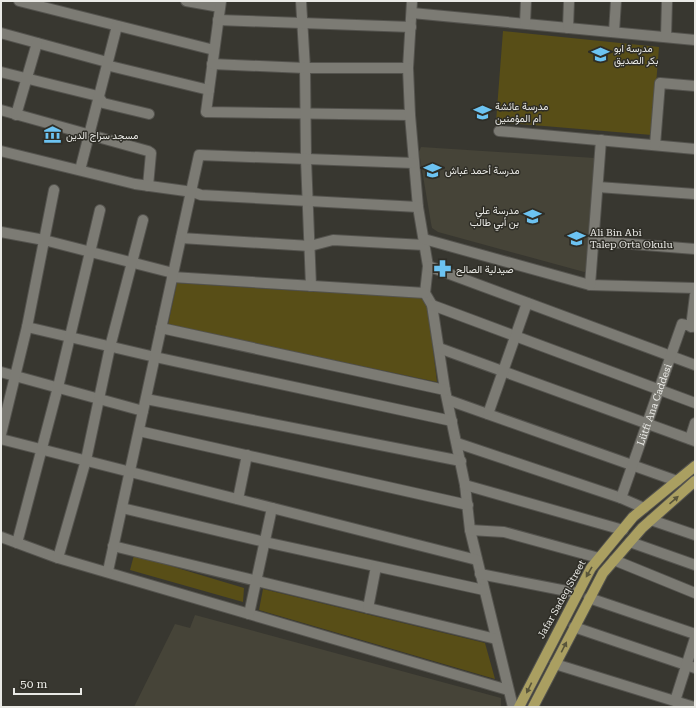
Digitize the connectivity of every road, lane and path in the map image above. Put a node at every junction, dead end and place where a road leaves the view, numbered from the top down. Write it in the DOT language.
graph roads {
  1 [pos="19,1"];
  2 [pos="188,1"];
  3 [pos="301,1"];
  4 [pos="412,1"];
  5 [pos="526,1"];
  6 [pos="569,1"];
  7 [pos="616,1"];
  8 [pos="667,1"];
  9 [pos="221,4"];
  10 [pos="412,13"];
  11 [pos="218,20"];
  12 [pos="301,22"];
  13 [pos="524,24"];
  14 [pos="117,26"];
  15 [pos="411,27"];
  16 [pos="568,28"];
  17 [pos="614,32"];
  18 [pos="1,33"];
  19 [pos="666,37"];
  20 [pos="695,40"];
  21 [pos="37,43"];
  22 [pos="214,50"];
  23 [pos="107,62"];
  24 [pos="212,64"];
  25 [pos="305,68"];
  26 [pos="408,68"];
  27 [pos="1,72"];
  28 [pos="28,78"];
  29 [pos="695,86"];
  30 [pos="210,90"];
  31 [pos="98,96"];
  32 [pos="1,110"];
  33 [pos="305,113"];
  34 [pos="16,114"];
  35 [pos="149,114"];
  36 [pos="410,115"];
  37 [pos="500,131"];
  38 [pos="89,134"];
  39 [pos="602,140"];
  40 [pos="655,145"];
  41 [pos="695,149"];
  42 [pos="1,151"];
  43 [pos="306,159"];
  44 [pos="413,163"];
  45 [pos="80,170"];
  46 [pos="148,186"];
  47 [pos="598,187"];
  48 [pos="54,190"];
  49 [pos="193,192"];
  50 [pos="695,194"];
  51 [pos="307,200"];
  52 [pos="418,207"];
  53 [pos="100,210"];
  54 [pos="143,220"];
  55 [pos="1,232"];
  56 [pos="181,238"];
  57 [pos="44,240"];
  58 [pos="594,241"];
  59 [pos="424,242"];
  60 [pos="310,246"];
  61 [pos="695,249"];
  62 [pos="91,252"];
  63 [pos="132,263"];
  64 [pos="428,266"];
  65 [pos="173,275"];
  66 [pos="590,285"];
  67 [pos="311,286"];
  68 [pos="695,288"];
  69 [pos="425,293"];
  70 [pos="695,295"];
  71 [pos="527,303"];
  72 [pos="432,306"];
  73 [pos="27,327"];
  74 [pos="693,327"];
  75 [pos="161,328"];
  76 [pos="515,336"];
  77 [pos="69,337"];
  78 [pos="110,347"];
  79 [pos="439,348"];
  80 [pos="671,356"];
  81 [pos="155,357"];
  82 [pos="695,365"];
  83 [pos="502,371"];
  84 [pos="1,372"];
  85 [pos="15,375"];
  86 [pos="58,387"];
  87 [pos="446,390"];
  88 [pos="659,390"];
  89 [pos="99,399"];
  90 [pos="146,399"];
  91 [pos="448,400"];
  92 [pos="695,403"];
  93 [pos="143,411"];
  94 [pos="488,414"];
  95 [pos="452,421"];
  96 [pos="695,423"];
  97 [pos="647,424"];
  98 [pos="139,431"];
  99 [pos="1,434"];
  100 [pos="1,439"];
  101 [pos="692,440"];
  102 [pos="457,443"];
  103 [pos="41,449"];
  104 [pos="247,455"];
  105 [pos="86,460"];
  106 [pos="461,461"];
  107 [pos="633,465"];
  108 [pos="695,466"];
  109 [pos="130,471"];
  110 [pos="677,481"];
  111 [pos="695,481"];
  112 [pos="465,485"];
  113 [pos="621,498"];
  114 [pos="238,499"];
  115 [pos="468,505"];
  116 [pos="122,508"];
  117 [pos="272,508"];
  118 [pos="644,508"];
  119 [pos="651,520"];
  120 [pos="470,530"];
  121 [pos="623,530"];
  122 [pos="694,533"];
  123 [pos="1,537"];
  124 [pos="265,542"];
  125 [pos="630,542"];
  126 [pos="17,543"];
  127 [pos="113,546"];
  128 [pos="58,558"];
  129 [pos="599,558"];
  130 [pos="477,560"];
  131 [pos="614,560"];
  132 [pos="695,565"];
  133 [pos="376,567"];
  134 [pos="108,571"];
  135 [pos="480,574"];
  136 [pos="255,582"];
  137 [pos="484,590"];
  138 [pos="577,593"];
  139 [pos="695,593"];
  140 [pos="590,598"];
  141 [pos="368,608"];
  142 [pos="249,614"];
  143 [pos="574,627"];
  144 [pos="695,634"];
  145 [pos="695,638"];
  146 [pos="496,639"];
  147 [pos="555,664"];
  148 [pos="691,666"];
  149 [pos="508,690"];
  150 [pos="675,701"];
  151 [pos="513,707"];
  152 [pos="519,707"];
  153 [pos="533,707"];
  154 [pos="694,707"];
  1 -- 14 [label="street"];
  2 -- 9 [label="street"];
  3 -- 12 [label="street"];
  4 -- 10 [label="street"];
  5 -- 13 [label="street"];
  6 -- 16 [label="street"];
  7 -- 17 [label="street"];
  8 -- 19 [label="street"];
  9 -- 11 [label="street"];
  10 -- 13 [label="street"];
  10 -- 15 [label="street"];
  11 -- 12 [label="street"];
  11 -- 22 [label="street"];
  12 -- 15 [label="street"];
  12 -- 25 [label="street"];
  13 -- 16 [label="street"];
  14 -- 22 [label="street"];
  14 -- 23 [label="street"];
  15 -- 26 [label="street"];
  16 -- 17 [label="street"];
  17 -- 19 [label="street"];
  18 -- 21 [label="street"];
  19 -- 20 [label="street"];
  21 -- 23 [label="street"];
  21 -- 28 [label="street"];
  22 -- 24 [label="street"];
  23 -- 30 [label="street"];
  23 -- 31 [label="street"];
  24 -- 25 [label="street"];
  24 -- 30 [label="street"];
  25 -- 26 [label="street"];
  25 -- 33 [label="street"];
  26 -- 36 [label="street"];
  27 -- 28 [label="street"];
  28 -- 31 [label="street"];
  28 -- 34 [label="street"];
  29 -- 40 [label="street"];
  30 -- 33 [label="street"];
  31 -- 35 [label="street"];
  31 -- 38 [label="street"];
  32 -- 34 [label="street"];
  33 -- 36 [label="street"];
  33 -- 43 [label="street"];
  34 -- 38 [label="street"];
  36 -- 44 [label="street"];
  37 -- 39 [label="street"];
  38 -- 45 [label="street"];
  38 -- 46 [label="street"];
  39 -- 40 [label="street"];
  39 -- 47 [label="street"];
  40 -- 41 [label="street"];
  42 -- 45 [label="street"];
  43 -- 44 [label="street"];
  43 -- 49 [label="street"];
  43 -- 51 [label="street"];
  44 -- 52 [label="street"];
  45 -- 46 [label="street"];
  46 -- 49 [label="street"];
  47 -- 50 [label="street"];
  47 -- 58 [label="street"];
  48 -- 57 [label="street"];
  49 -- 51 [label="street"];
  49 -- 56 [label="street"];
  51 -- 52 [label="street"];
  51 -- 60 [label="street"];
  52 -- 59 [label="street"];
  53 -- 62 [label="street"];
  54 -- 63 [label="street"];
  55 -- 57 [label="street"];
  56 -- 60 [label="street"];
  56 -- 65 [label="street"];
  57 -- 62 [label="street"];
  57 -- 73 [label="street"];
  58 -- 61 [label="street"];
  58 -- 66 [label="street"];
  59 -- 60 [label="street"];
  59 -- 64 [label="street"];
  59 -- 66 [label="street"];
  60 -- 67 [label="street"];
  62 -- 63 [label="street"];
  62 -- 77 [label="street"];
  63 -- 65 [label="street"];
  63 -- 78 [label="street"];
  64 -- 69 [label="street"];
  64 -- 71 [label="street"];
  65 -- 67 [label="street"];
  65 -- 75 [label="street"];
  66 -- 68 [label="street"];
  67 -- 69 [label="street"];
  69 -- 72 [label="street"];
  70 -- 74 [label="street"];
  71 -- 76 [label="street"];
  71 -- 80 [label="street"];
  72 -- 76 [label="street"];
  72 -- 79 [label="street"];
  73 -- 77 [label="street"];
  73 -- 85 [label="street"];
  74 -- 80 [label="street, Lütfi Ana Caddesi"];
  75 -- 81 [label="street"];
  75 -- 87 [label="street"];
  76 -- 83 [label="street"];
  76 -- 88 [label="street"];
  77 -- 78 [label="street"];
  77 -- 86 [label="street"];
  78 -- 81 [label="street"];
  78 -- 89 [label="street"];
  79 -- 83 [label="street"];
  79 -- 87 [label="street"];
  80 -- 82 [label="street"];
  80 -- 88 [label="street, Lütfi Ana Caddesi"];
  81 -- 90 [label="street"];
  81 -- 95 [label="street"];
  83 -- 94 [label="street"];
  83 -- 97 [label="street"];
  84 -- 85 [label="street"];
  85 -- 86 [label="street"];
  85 -- 99 [label="street"];
  86 -- 89 [label="street"];
  86 -- 103 [label="street"];
  87 -- 91 [label="street"];
  88 -- 92 [label="street"];
  88 -- 97 [label="street, Lütfi Ana Caddesi"];
  89 -- 93 [label="street"];
  89 -- 105 [label="street"];
  90 -- 93 [label="street"];
  90 -- 106 [label="street"];
  91 -- 94 [label="street"];
  91 -- 95 [label="street"];
  93 -- 98 [label="street"];
  94 -- 107 [label="street"];
  95 -- 102 [label="street"];
  96 -- 101 [label="street"];
  97 -- 101 [label="street"];
  97 -- 107 [label="street, Lütfi Ana Caddesi"];
  98 -- 104 [label="street"];
  98 -- 109 [label="street"];
  100 -- 103 [label="street"];
  102 -- 106 [label="street"];
  102 -- 113 [label="street"];
  103 -- 105 [label="street"];
  103 -- 126 [label="street"];
  104 -- 114 [label="street"];
  104 -- 115 [label="street"];
  105 -- 109 [label="street"];
  105 -- 128 [label="street"];
  106 -- 112 [label="street"];
  107 -- 110 [label="street"];
  107 -- 113 [label="street, Lütfi Ana Caddesi"];
  108 -- 110 [label="main road, Jafar Sadeq Street"];
  109 -- 114 [label="street"];
  109 -- 116 [label="street"];
  110 -- 118 [label="main road, Jafar Sadeq Street"];
  119 -- 111 [label="main road, one-way"];
  112 -- 115 [label="street"];
  112 -- 121 [label="street"];
  113 -- 118 [label="street"];
  114 -- 117 [label="street"];
  115 -- 120 [label="street"];
  116 -- 124 [label="street"];
  116 -- 127 [label="street"];
  117 -- 124 [label="street"];
  117 -- 130 [label="street"];
  118 -- 121 [label="main road, Jafar Sadeq Street"];
  119 -- 122 [label="street"];
  119 -- 125 [label="main road"];
  120 -- 129 [label="street"];
  120 -- 130 [label="street"];
  121 -- 129 [label="main road, Jafar Sadeq Street"];
  123 -- 126 [label="street"];
  124 -- 133 [label="street"];
  124 -- 136 [label="street"];
  125 -- 131 [label="main road"];
  125 -- 132 [label="street"];
  126 -- 128 [label="street"];
  127 -- 134 [label="street"];
  127 -- 136 [label="street"];
  128 -- 134 [label="street"];
  129 -- 138 [label="main road, Jafar Sadeq Street, one-way"];
  130 -- 135 [label="street"];
  131 -- 139 [label="street"];
  131 -- 140 [label="main road"];
  133 -- 137 [label="street"];
  133 -- 141 [label="street"];
  134 -- 142 [label="street"];
  135 -- 137 [label="street"];
  135 -- 138 [label="street"];
  136 -- 141 [label="street"];
  136 -- 142 [label="street"];
  137 -- 146 [label="street"];
  138 -- 152 [label="main road, Jafar Sadeq Street, one-way"];
  140 -- 143 [label="main road"];
  140 -- 144 [label="street"];
  141 -- 146 [label="street"];
  142 -- 149 [label="street"];
  147 -- 143 [label="main road, one-way"];
  143 -- 148 [label="street"];
  145 -- 148 [label="street"];
  146 -- 149 [label="street"];
  147 -- 150 [label="street"];
  147 -- 153 [label="main road"];
  148 -- 150 [label="street"];
  149 -- 151 [label="street"];
  150 -- 154 [label="street"];
}
